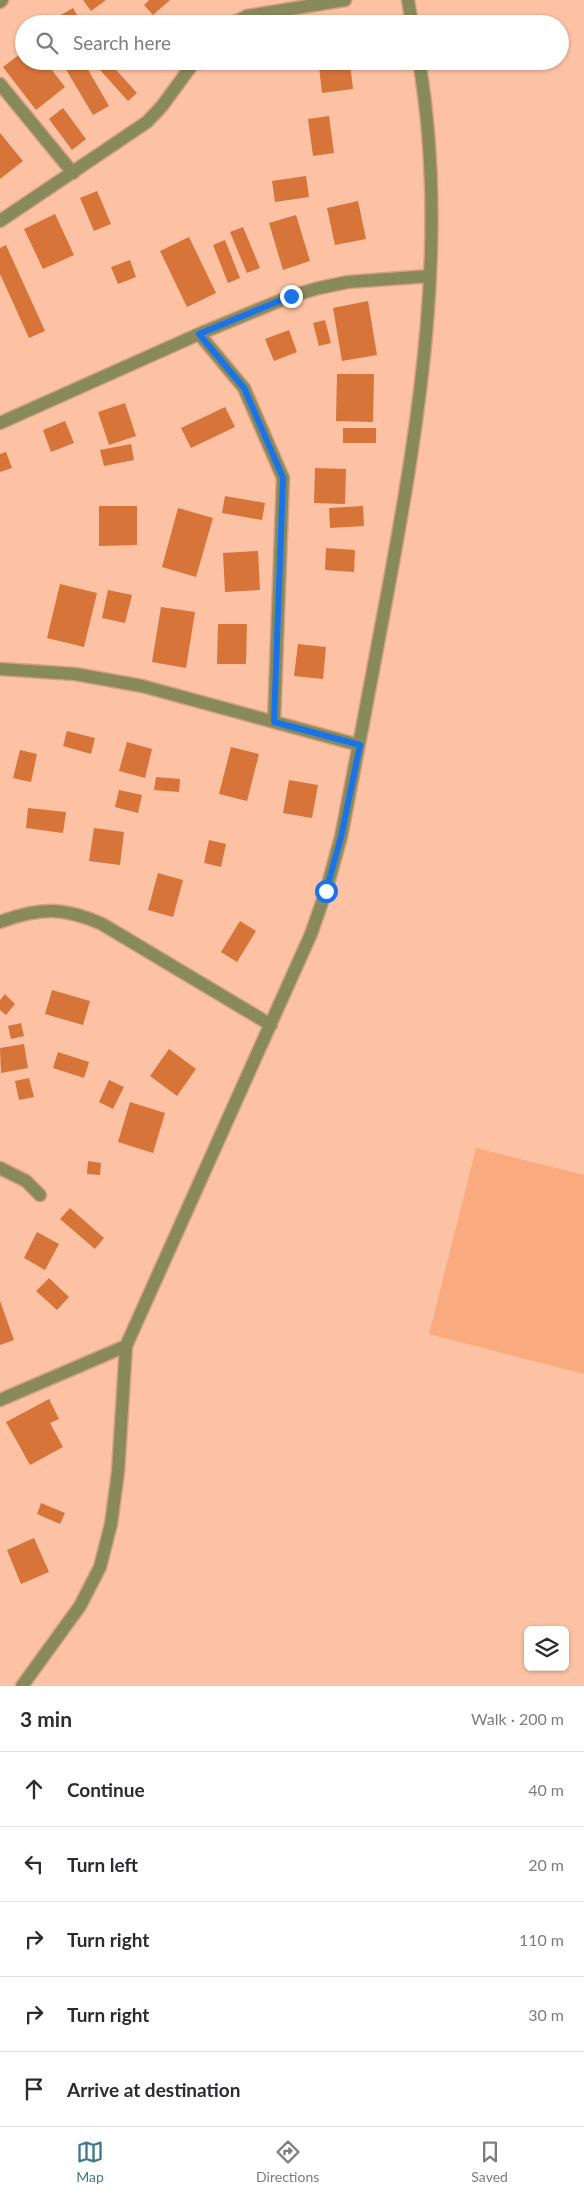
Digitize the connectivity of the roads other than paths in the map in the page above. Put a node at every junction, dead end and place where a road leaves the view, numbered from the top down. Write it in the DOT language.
graph roads {
  1 [pos="345,0"];
  2 [pos="408,0"];
  3 [pos="253,15"];
  4 [pos="410,15"];
  5 [pos="188,70"];
  6 [pos="420,70"];
  7 [pos="0,84"];
  8 [pos="72,173"];
  9 [pos="0,221"];
  10 [pos="430,276"];
  11 [pos="199,334"];
  12 [pos="0,424"];
  13 [pos="0,669"];
  14 [pos="274,722"];
  15 [pos="360,745"];
  16 [pos="0,922"];
  17 [pos="271,1025"];
  18 [pos="0,1168"];
  19 [pos="40,1195"];
  20 [pos="126,1346"];
  21 [pos="0,1400"];
  22 [pos="22,1686"];
  1 -- 3 [label="street"];
  2 -- 4 [label="street"];
  5 -- 8 [label="street"];
  6 -- 10 [label="street"];
  7 -- 8 [label="street"];
  8 -- 9 [label="street"];
  10 -- 11 [label="street"];
  10 -- 15 [label="street"];
  11 -- 12 [label="street"];
  11 -- 14 [label="street"];
  13 -- 14 [label="street"];
  14 -- 15 [label="street"];
  15 -- 17 [label="street"];
  16 -- 17 [label="street"];
  17 -- 20 [label="street"];
  18 -- 19 [label="street"];
  20 -- 21 [label="street"];
  20 -- 22 [label="street"];
}
